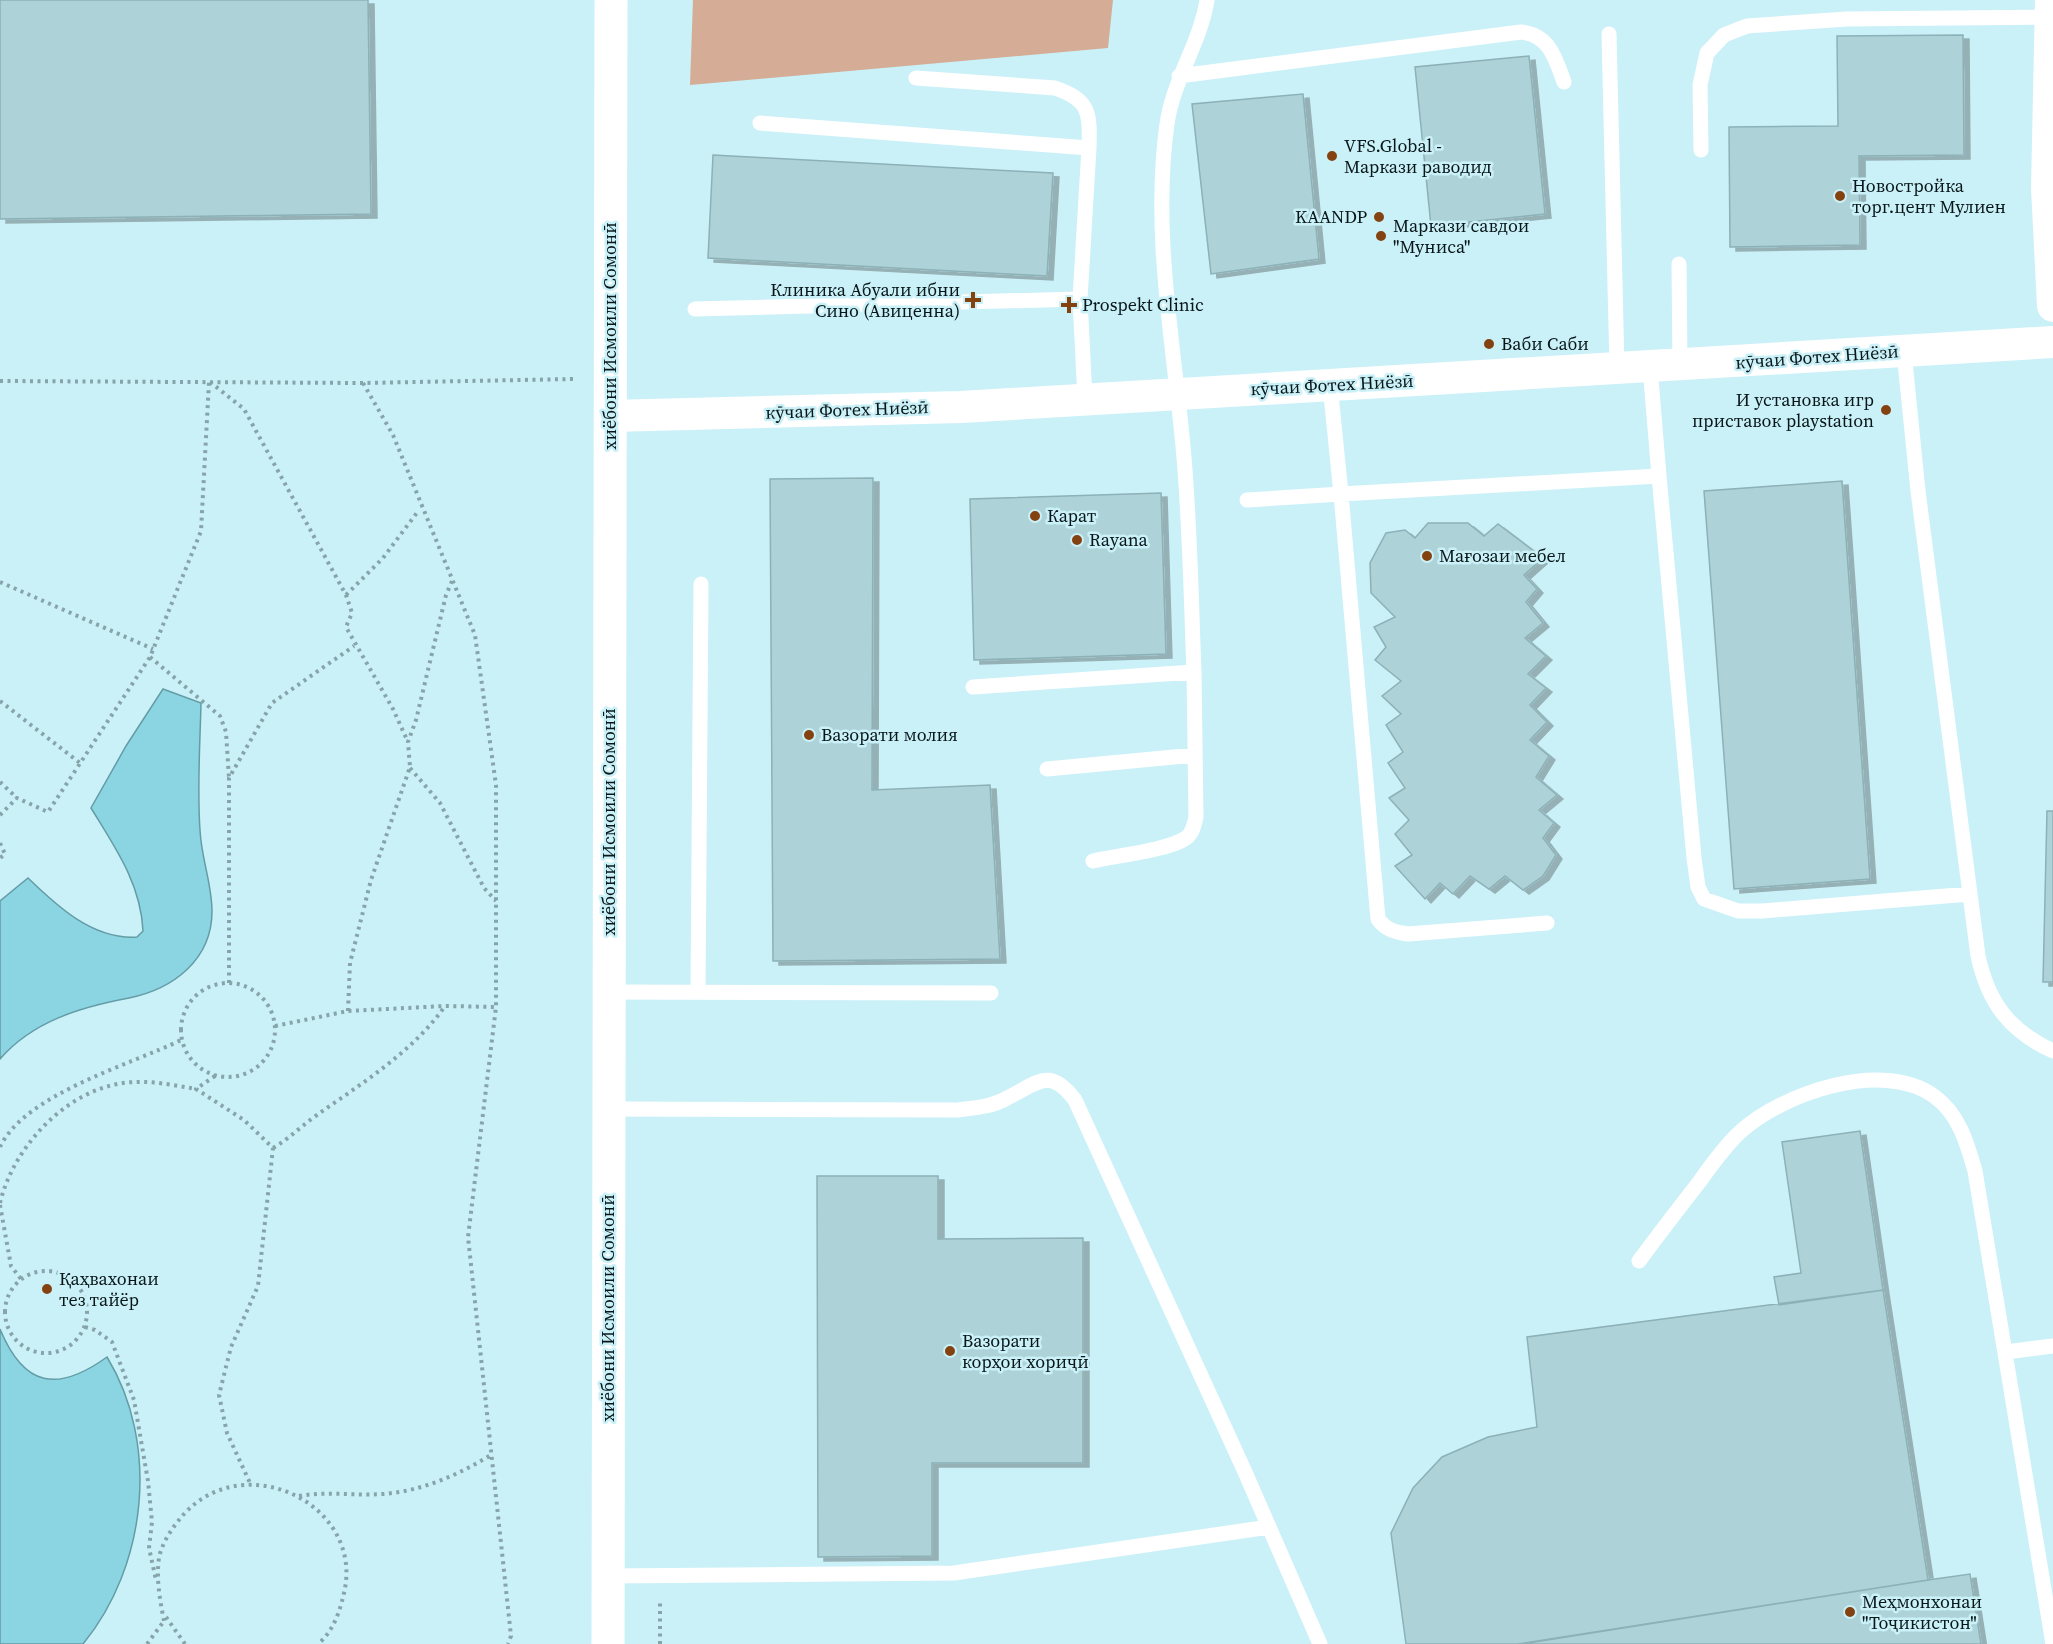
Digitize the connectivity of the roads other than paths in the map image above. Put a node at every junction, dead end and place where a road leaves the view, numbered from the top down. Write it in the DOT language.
graph roads {
  1 [pos="611,0"];
  2 [pos="1207,0"];
  3 [pos="2050,8"];
  4 [pos="1610,33"];
  5 [pos="1179,76"];
  6 [pos="916,78"];
  7 [pos="1564,82"];
  8 [pos="760,123"];
  9 [pos="1089,148"];
  10 [pos="1701,150"];
  11 [pos="1679,264"];
  12 [pos="1080,299"];
  13 [pos="2053,306"];
  14 [pos="695,309"];
  15 [pos="2053,342"];
  16 [pos="1904,352"];
  17 [pos="1665,366"];
  18 [pos="1617,368"];
  19 [pos="1330,385"];
  20 [pos="1177,394"];
  21 [pos="1085,399"];
  22 [pos="610,416"];
  23 [pos="1659,476"];
  24 [pos="1341,494"];
  25 [pos="1247,500"];
  26 [pos="701,584"];
  27 [pos="1194,672"];
  28 [pos="973,687"];
  29 [pos="1195,755"];
  30 [pos="1047,769"];
  31 [pos="1093,861"];
  32 [pos="1970,894"];
  33 [pos="1547,923"];
  34 [pos="609,992"];
  35 [pos="698,992"];
  36 [pos="991,993"];
  37 [pos="2053,1051"];
  38 [pos="609,1109"];
  39 [pos="1639,1261"];
  40 [pos="2053,1346"];
  41 [pos="2006,1352"];
  42 [pos="1269,1527"];
  43 [pos="607,1576"];
  44 [pos="2049,1598"];
  45 [pos="608,1644"];
  46 [pos="1320,1644"];
  47 [pos="2053,1644"];
  1 -- 22 [label="street, хиёбони Исмоили Сомонӣ"];
  2 -- 5 [label="lane"];
  3 -- 10 [label="lane"];
  3 -- 13 [label="street"];
  4 -- 18 [label="lane"];
  5 -- 7 [label="lane"];
  5 -- 20 [label="lane"];
  6 -- 9 [label="lane"];
  8 -- 9 [label="lane"];
  9 -- 12 [label="lane"];
  11 -- 17 [label="lane"];
  12 -- 14 [label="lane"];
  12 -- 21 [label="lane"];
  15 -- 16 [label="street, кӯчаи Фотех Ниёзӣ"];
  16 -- 17 [label="street, кӯчаи Фотех Ниёзӣ"];
  16 -- 32 [label="lane"];
  17 -- 18 [label="street, кӯчаи Фотех Ниёзӣ"];
  17 -- 23 [label="lane"];
  18 -- 19 [label="street, кӯчаи Фотех Ниёзӣ"];
  19 -- 20 [label="street, кӯчаи Фотех Ниёзӣ"];
  19 -- 24 [label="lane"];
  20 -- 21 [label="street, кӯчаи Фотех Ниёзӣ"];
  20 -- 27 [label="lane"];
  21 -- 22 [label="street, кӯчаи Фотех Ниёзӣ"];
  22 -- 34 [label="street, хиёбони Исмоили Сомонӣ"];
  23 -- 24 [label="lane"];
  23 -- 32 [label="lane"];
  24 -- 25 [label="lane"];
  24 -- 33 [label="lane"];
  26 -- 35 [label="lane"];
  27 -- 28 [label="lane"];
  27 -- 29 [label="lane"];
  29 -- 30 [label="lane"];
  29 -- 31 [label="lane"];
  32 -- 37 [label="lane"];
  34 -- 35 [label="lane"];
  34 -- 38 [label="street, хиёбони Исмоили Сомонӣ"];
  35 -- 36 [label="lane"];
  38 -- 42 [label="lane"];
  38 -- 43 [label="street, хиёбони Исмоили Сомонӣ"];
  39 -- 41 [label="lane"];
  40 -- 41 [label="lane"];
  41 -- 44 [label="lane"];
  42 -- 43 [label="lane"];
  42 -- 46 [label="lane"];
  43 -- 45 [label="street, хиёбони Исмоили Сомонӣ"];
  44 -- 47 [label="lane"];
}
